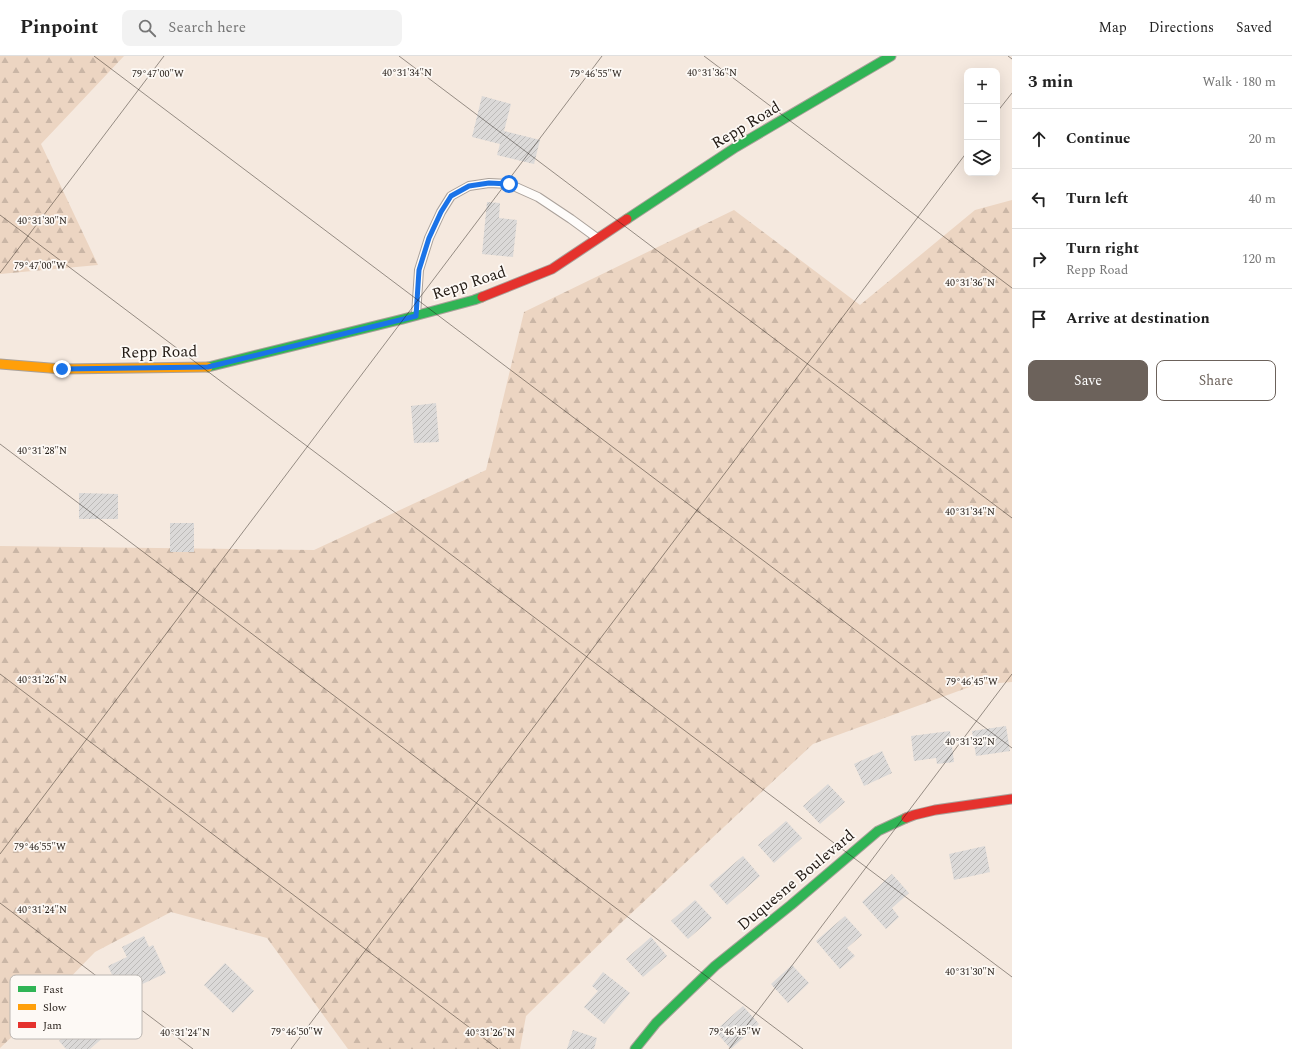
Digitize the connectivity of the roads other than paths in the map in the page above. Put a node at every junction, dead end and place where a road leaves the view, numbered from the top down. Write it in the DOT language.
graph roads {
  1 [pos="891,56"];
  2 [pos="598,239"];
  3 [pos="416,316"];
  4 [pos="0,364"];
  5 [pos="1012,800"];
  6 [pos="635,1049"];
  1 -- 2 [label="street, Repp Road"];
  2 -- 3 [label="street, Repp Road"];
  2 -- 3 [label="lane"];
  3 -- 4 [label="street, Repp Road"];
  5 -- 6 [label="street, Duquesne Boulevard"];
}
